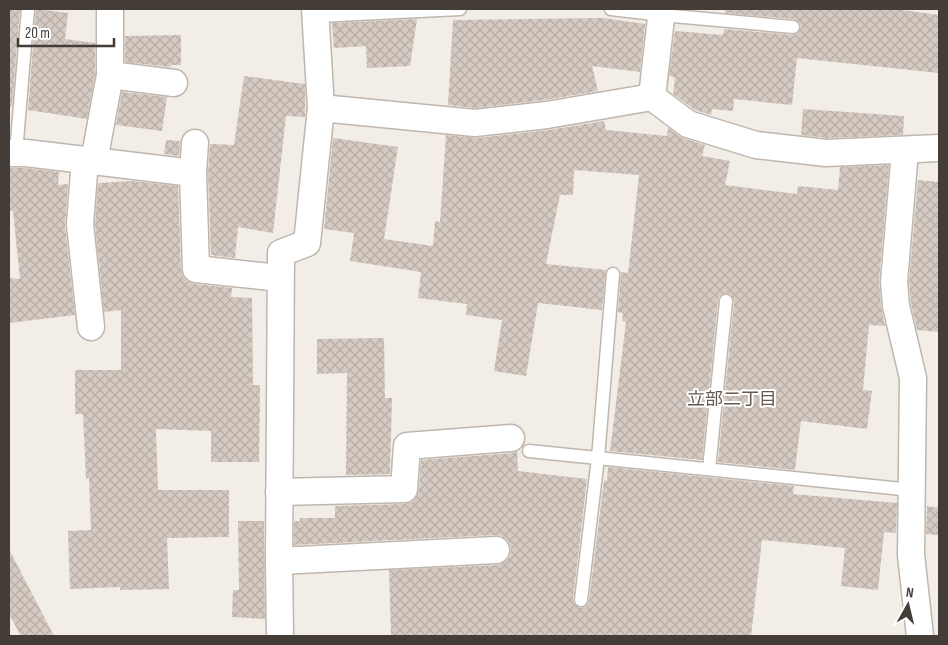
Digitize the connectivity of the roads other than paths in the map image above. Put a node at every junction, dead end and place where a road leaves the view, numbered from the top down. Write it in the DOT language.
graph roads {
  1 [pos="28,9"];
  2 [pos="110,9"];
  3 [pos="460,9"];
  4 [pos="611,9"];
  5 [pos="316,12"];
  6 [pos="662,12"];
  7 [pos="793,27"];
  8 [pos="110,75"];
  9 [pos="174,83"];
  10 [pos="652,97"];
  11 [pos="321,108"];
  12 [pos="195,143"];
  13 [pos="939,148"];
  14 [pos="905,151"];
  15 [pos="12,153"];
  16 [pos="89,160"];
  17 [pos="192,173"];
  18 [pos="613,274"];
  19 [pos="280,278"];
  20 [pos="726,301"];
  21 [pos="91,327"];
  22 [pos="520,444"];
  23 [pos="598,458"];
  24 [pos="709,469"];
  25 [pos="912,490"];
  26 [pos="279,492"];
  27 [pos="496,550"];
  28 [pos="279,561"];
  29 [pos="580,600"];
  30 [pos="280,636"];
  31 [pos="920,636"];
  1 -- 15 [label="lane"];
  2 -- 8 [label="street"];
  3 -- 5 [label="lane"];
  4 -- 6 [label="lane"];
  5 -- 11 [label="street"];
  6 -- 7 [label="lane"];
  6 -- 10 [label="street"];
  8 -- 9 [label="street"];
  8 -- 16 [label="street"];
  10 -- 11 [label="street"];
  10 -- 14 [label="street"];
  11 -- 19 [label="street"];
  12 -- 17 [label="street"];
  13 -- 14 [label="street"];
  14 -- 25 [label="street"];
  15 -- 16 [label="street"];
  16 -- 17 [label="street"];
  16 -- 21 [label="street"];
  17 -- 19 [label="street"];
  18 -- 23 [label="lane"];
  19 -- 26 [label="street"];
  20 -- 24 [label="lane"];
  22 -- 23 [label="lane"];
  22 -- 26 [label="street"];
  23 -- 24 [label="lane"];
  23 -- 29 [label="lane"];
  24 -- 25 [label="lane"];
  25 -- 31 [label="street"];
  26 -- 28 [label="street"];
  27 -- 28 [label="street"];
  28 -- 30 [label="street"];
}
